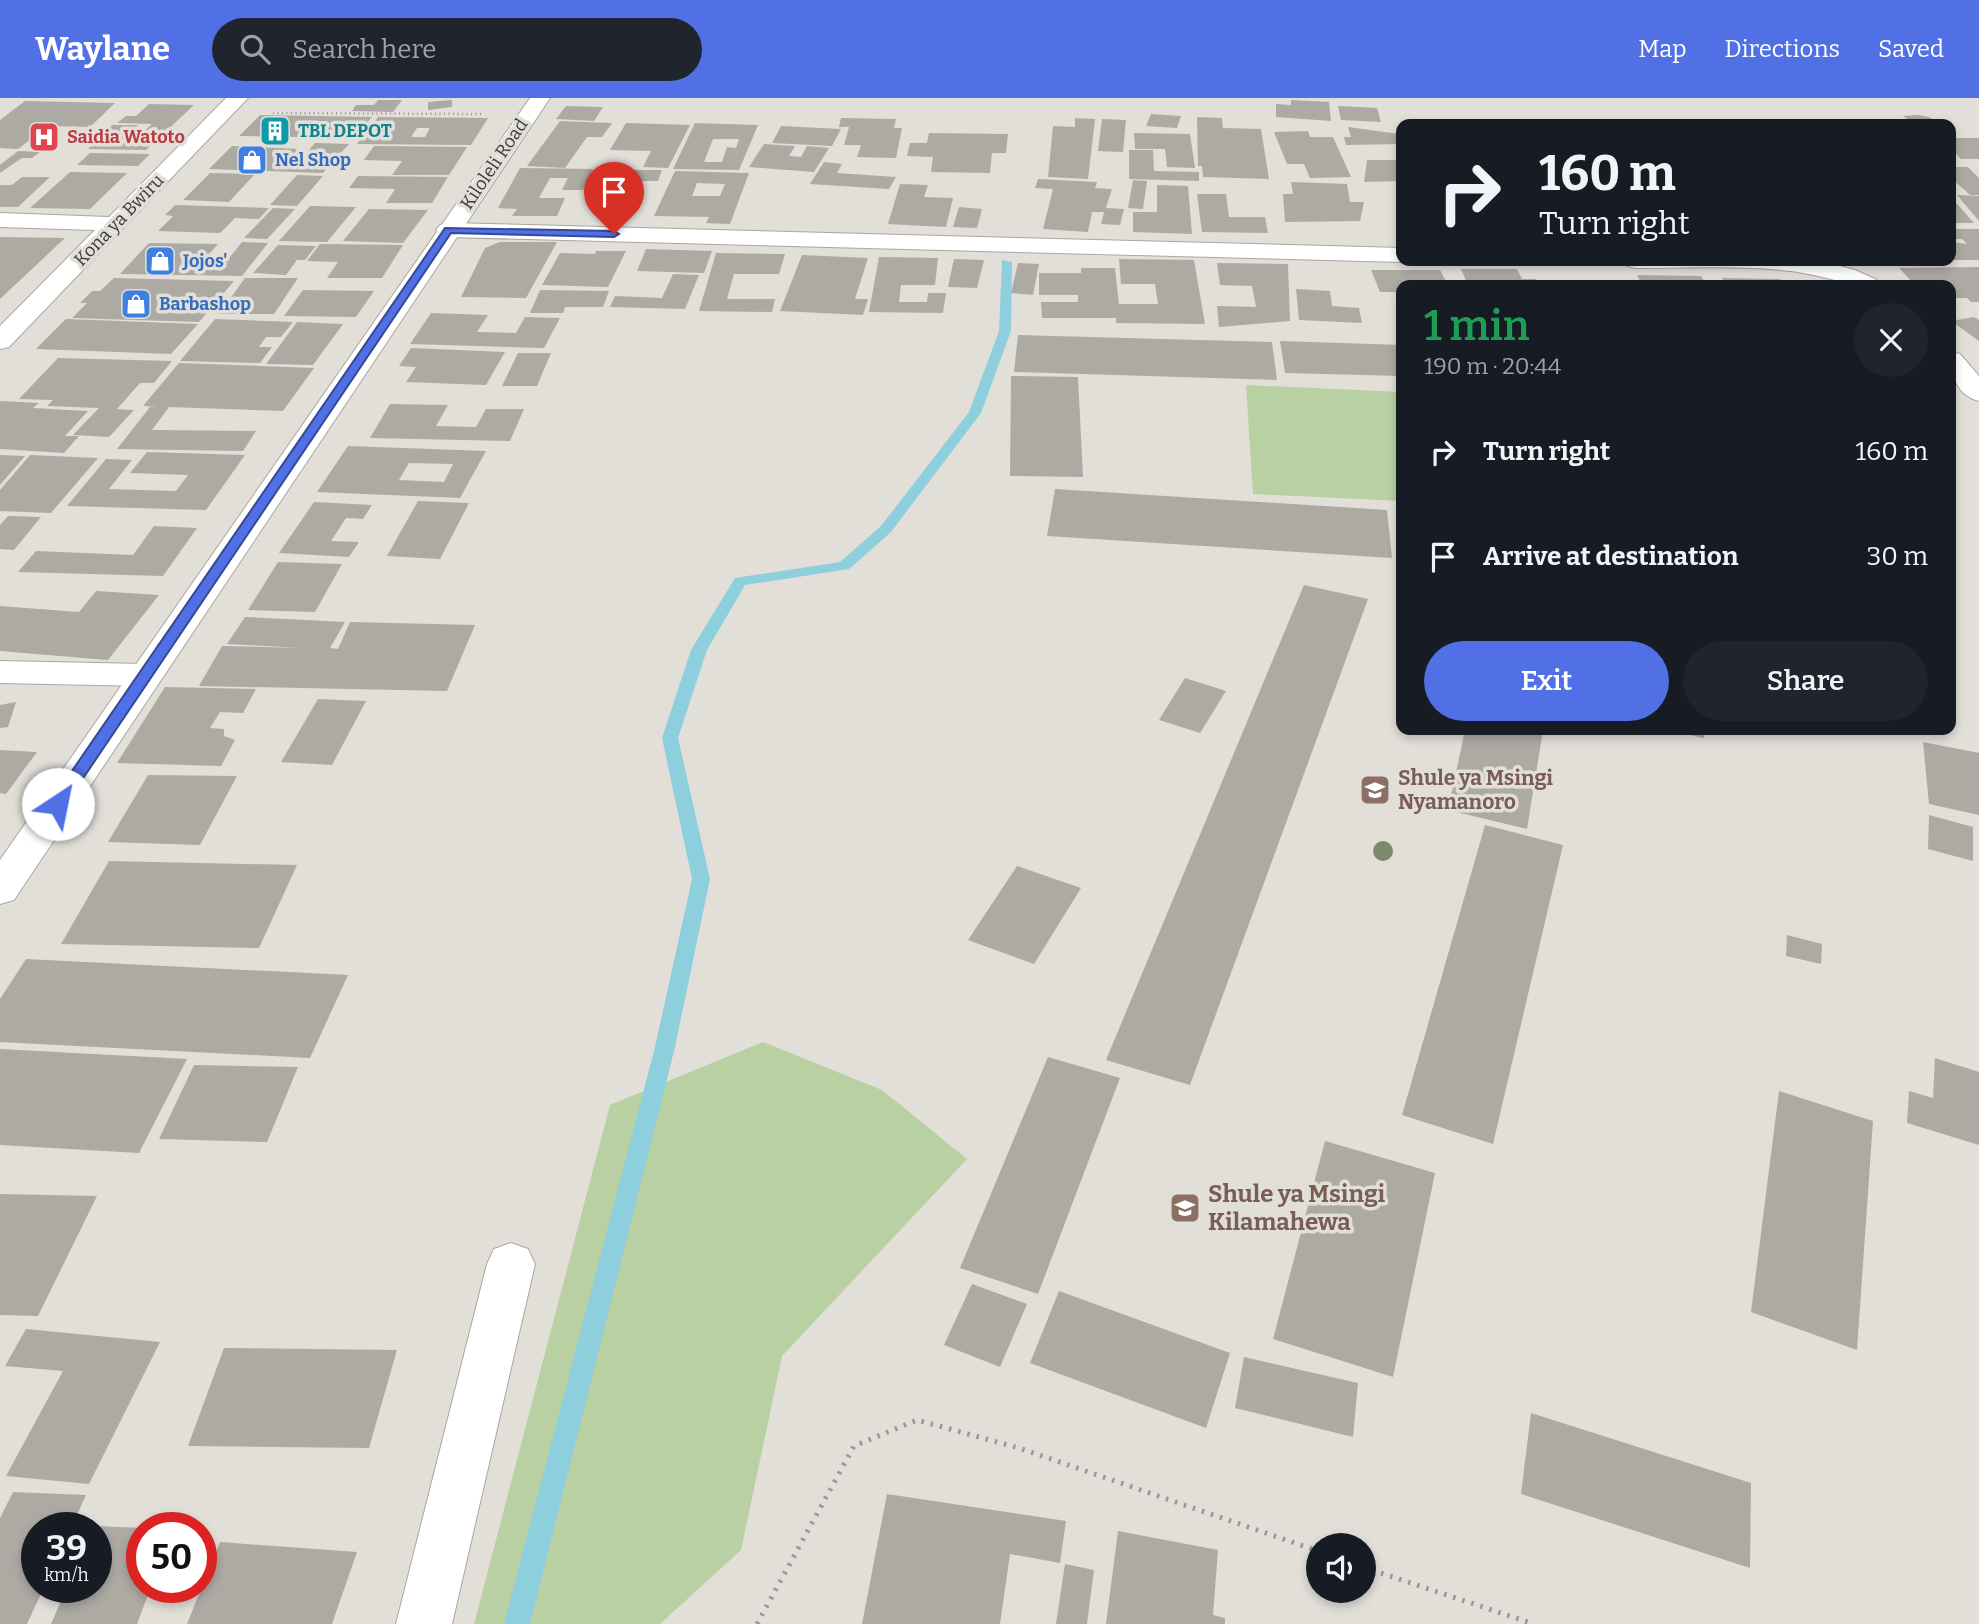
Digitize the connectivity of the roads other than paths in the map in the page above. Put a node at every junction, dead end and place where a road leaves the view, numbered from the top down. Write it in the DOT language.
graph roads {
  1 [pos="231,105"];
  2 [pos="533,106"];
  3 [pos="0,220"];
  4 [pos="116,224"];
  5 [pos="448,230"];
  6 [pos="1396,255"];
  7 [pos="1799,266"];
  8 [pos="1854,280"];
  9 [pos="0,341"];
  10 [pos="1956,366"];
  11 [pos="1979,393"];
  12 [pos="0,672"];
  13 [pos="145,675"];
  14 [pos="0,890"];
  15 [pos="511,1264"];
  16 [pos="424,1624"];
  1 -- 4 [label="street, Kona ya Bwiru"];
  2 -- 5 [label="street, Kiloleli Road"];
  3 -- 4 [label="street"];
  4 -- 9 [label="street, Kona ya Bwiru"];
  5 -- 6 [label="street"];
  5 -- 13 [label="street, Kiloleli Road"];
  7 -- 8 [label="street"];
  10 -- 11 [label="street"];
  12 -- 13 [label="street"];
  13 -- 14 [label="street, Kiloleli Road"];
  15 -- 16 [label="street"];
}
